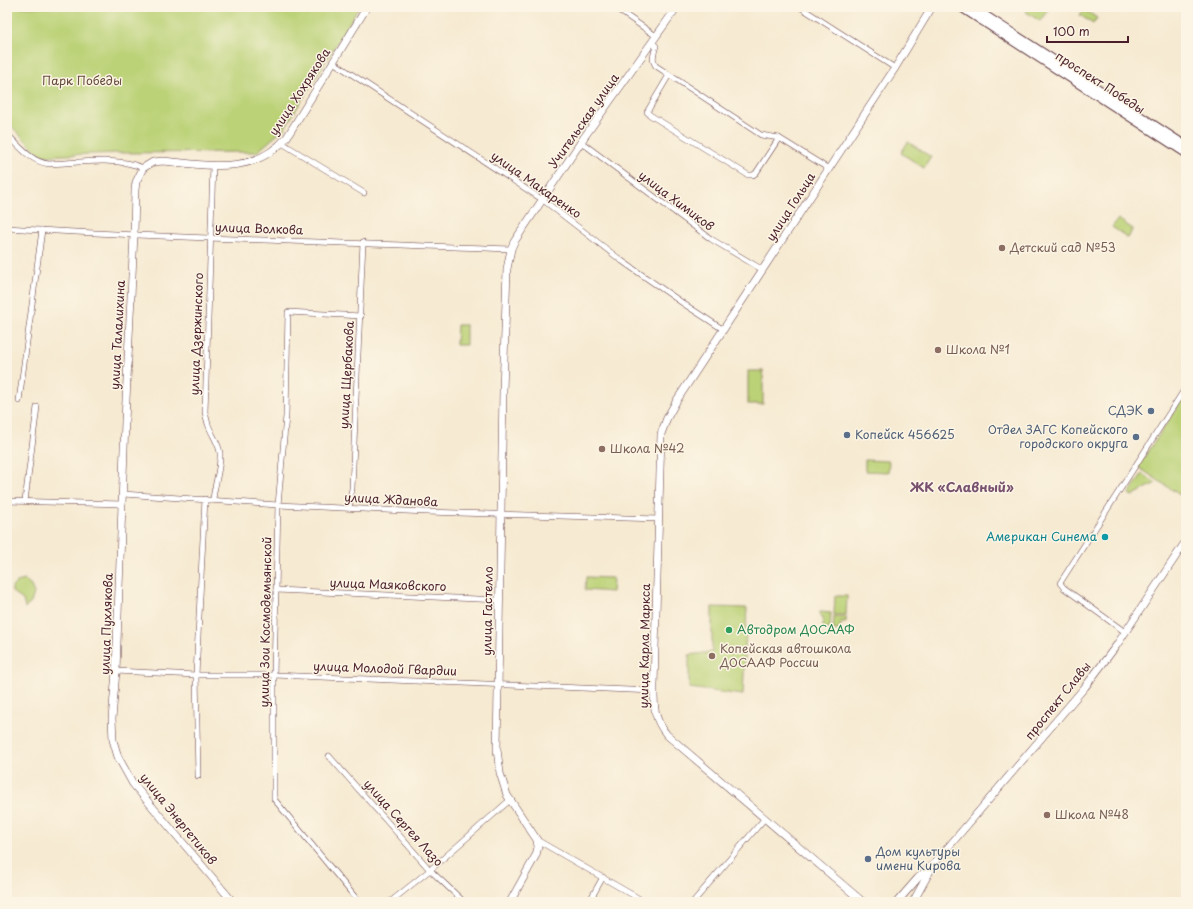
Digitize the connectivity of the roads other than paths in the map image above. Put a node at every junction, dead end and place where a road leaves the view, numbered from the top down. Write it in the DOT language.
graph roads {
  1 [pos="366,7"];
  2 [pos="614,7"];
  3 [pos="677,7"];
  4 [pos="800,7"];
  5 [pos="932,7"];
  6 [pos="961,7"];
  7 [pos="972,7"];
  8 [pos="656,36"];
  9 [pos="652,42"];
  10 [pos="333,62"];
  11 [pos="895,68"];
  12 [pos="669,75"];
  13 [pos="7,134"];
  14 [pos="779,138"];
  15 [pos="581,142"];
  16 [pos="282,143"];
  17 [pos="1186,146"];
  18 [pos="1186,153"];
  19 [pos="213,165"];
  20 [pos="143,168"];
  21 [pos="829,169"];
  22 [pos="364,193"];
  23 [pos="543,200"];
  24 [pos="7,228"];
  25 [pos="42,230"];
  26 [pos="134,234"];
  27 [pos="210,238"];
  28 [pos="363,242"];
  29 [pos="511,249"];
  30 [pos="763,270"];
  31 [pos="360,316"];
  32 [pos="724,330"];
  33 [pos="1186,387"];
  34 [pos="19,401"];
  35 [pos="37,407"];
  36 [pos="666,418"];
  37 [pos="123,494"];
  38 [pos="205,499"];
  39 [pos="213,500"];
  40 [pos="7,501"];
  41 [pos="25,502"];
  42 [pos="123,504"];
  43 [pos="278,505"];
  44 [pos="348,508"];
  45 [pos="502,514"];
  46 [pos="659,519"];
  47 [pos="1186,541"];
  48 [pos="276,590"];
  49 [pos="500,600"];
  50 [pos="1125,632"];
  51 [pos="116,671"];
  52 [pos="196,675"];
  53 [pos="274,675"];
  54 [pos="498,684"];
  55 [pos="654,691"];
  56 [pos="114,744"];
  57 [pos="329,756"];
  58 [pos="198,776"];
  59 [pos="510,800"];
  60 [pos="764,818"];
  61 [pos="537,840"];
  62 [pos="933,865"];
  63 [pos="430,870"];
  64 [pos="603,877"];
  65 [pos="906,891"];
  66 [pos="917,901"];
  67 [pos="233,902"];
  68 [pos="359,902"];
  69 [pos="390,902"];
  70 [pos="464,902"];
  71 [pos="510,902"];
  72 [pos="589,902"];
  73 [pos="645,902"];
  74 [pos="693,902"];
  75 [pos="863,902"];
  76 [pos="896,902"];
  1 -- 10 [label="street, улица Хохрякова"];
  2 -- 8 [label="street"];
  3 -- 8 [label="street, Учительская улица"];
  4 -- 11 [label="street"];
  5 -- 11 [label="street, улица Гольца"];
  6 -- 18 [label="main road, проспект Победы"];
  7 -- 17 [label="main road, проспект Победы"];
  8 -- 9 [label="street, Учительская улица"];
  9 -- 12 [label="street"];
  9 -- 15 [label="street, Учительская улица"];
  10 -- 16 [label="street, улица Хохрякова"];
  10 -- 23 [label="street, улица Макаренко"];
  11 -- 21 [label="street, улица Гольца"];
  12 -- 14 [label="street"];
  12 -- 14 [label="street"];
  13 -- 20 [label="street"];
  14 -- 21 [label="street"];
  15 -- 23 [label="street, Учительская улица"];
  15 -- 30 [label="street, улица Химиков"];
  16 -- 19 [label="street, улица Хохрякова"];
  16 -- 22 [label="street"];
  19 -- 20 [label="street, улица Хохрякова"];
  19 -- 27 [label="street, улица Дзержинского"];
  20 -- 26 [label="street, улица Талалихина"];
  21 -- 30 [label="street, улица Гольца"];
  23 -- 29 [label="street, Учительская улица"];
  23 -- 32 [label="street, улица Макаренко"];
  24 -- 25 [label="street, улица Волкова"];
  25 -- 26 [label="street, улица Волкова"];
  25 -- 34 [label="street"];
  26 -- 27 [label="street, улица Волкова"];
  26 -- 37 [label="street, улица Талалихина"];
  27 -- 28 [label="street, улица Волкова"];
  27 -- 39 [label="street, улица Дзержинского"];
  28 -- 29 [label="street, улица Волкова"];
  28 -- 31 [label="street, улица Щербакова"];
  29 -- 45 [label="street, улица Гастелло"];
  30 -- 32 [label="street, улица Гольца"];
  31 -- 43 [label="street, улица Зои Космодемьянской"];
  31 -- 44 [label="street, улица Щербакова"];
  32 -- 36 [label="street, улица Гольца"];
  33 -- 50 [label="street"];
  35 -- 41 [label="street"];
  36 -- 46 [label="street, улица Карла Маркса"];
  37 -- 38 [label="street, улица Жданова"];
  37 -- 42 [label="street, улица Талалихина"];
  38 -- 39 [label="street, улица Жданова"];
  38 -- 52 [label="street"];
  39 -- 43 [label="street, улица Жданова"];
  40 -- 41 [label="street"];
  41 -- 42 [label="street"];
  42 -- 51 [label="street, улица Пухлякова"];
  43 -- 44 [label="street, улица Жданова"];
  43 -- 48 [label="street, улица Зои Космодемьянской"];
  44 -- 45 [label="street, улица Жданова"];
  45 -- 46 [label="street, улица Жданова"];
  45 -- 49 [label="street, улица Гастелло"];
  46 -- 55 [label="street, улица Карла Маркса"];
  47 -- 50 [label="street, проспект Славы"];
  48 -- 49 [label="street, улица Маяковского"];
  48 -- 53 [label="street, улица Зои Космодемьянской"];
  49 -- 54 [label="street, улица Гастелло"];
  50 -- 62 [label="street, проспект Славы"];
  51 -- 52 [label="street, улица Молодой Гвардии"];
  51 -- 56 [label="street, улица Пухлякова"];
  52 -- 53 [label="street, улица Молодой Гвардии"];
  52 -- 58 [label="street"];
  53 -- 54 [label="street, улица Молодой Гвардии"];
  53 -- 68 [label="street, улица Зои Космодемьянской"];
  54 -- 55 [label="street, улица Молодой Гвардии"];
  54 -- 59 [label="street, улица Гастелло"];
  55 -- 60 [label="street, улица Карла Маркса"];
  56 -- 67 [label="street, улица Энергетиков"];
  57 -- 63 [label="street, улица Сергея Лазо"];
  59 -- 61 [label="street, улица Гастелло"];
  59 -- 63 [label="street"];
  60 -- 74 [label="street"];
  60 -- 75 [label="street, улица Карла Маркса"];
  61 -- 64 [label="street, улица Гастелло"];
  61 -- 71 [label="street"];
  62 -- 65 [label="street, проспект Славы"];
  62 -- 66 [label="street, проспект Славы"];
  63 -- 69 [label="street"];
  63 -- 70 [label="street, улица Сергея Лазо"];
  64 -- 72 [label="street"];
  64 -- 73 [label="street, улица Гастелло"];
  65 -- 66 [label="street"];
  65 -- 76 [label="street, проспект Славы"];
}
